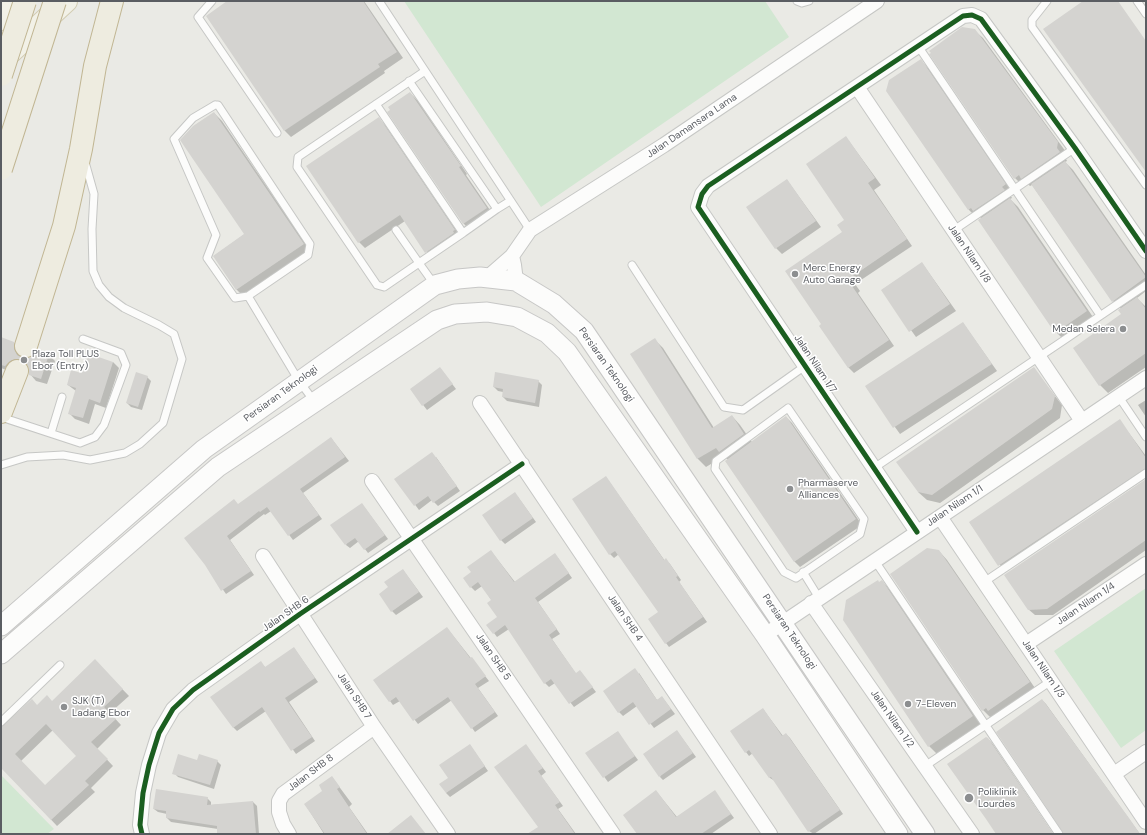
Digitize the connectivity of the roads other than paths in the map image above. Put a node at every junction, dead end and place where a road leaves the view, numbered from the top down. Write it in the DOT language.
graph roads {
  1 [pos="18,1"];
  2 [pos="25,1"];
  3 [pos="55,1"];
  4 [pos="66,1"];
  5 [pos="112,1"];
  6 [pos="212,1"];
  7 [pos="379,1"];
  8 [pos="797,1"];
  9 [pos="810,1"];
  10 [pos="877,1"];
  11 [pos="1047,1"];
  12 [pos="1137,1"];
  13 [pos="1146,14"];
  14 [pos="1,19"];
  15 [pos="918,46"];
  16 [pos="1,62"];
  17 [pos="425,71"];
  18 [pos="1,75"];
  19 [pos="409,81"];
  20 [pos="857,87"];
  21 [pos="376,104"];
  22 [pos="277,133"];
  23 [pos="1076,148"];
  24 [pos="81,149"];
  25 [pos="1,170"];
  26 [pos="1146,185"];
  27 [pos="1015,189"];
  28 [pos="510,201"];
  29 [pos="497,209"];
  30 [pos="396,230"];
  31 [pos="530,230"];
  32 [pos="954,230"];
  33 [pos="463,232"];
  34 [pos="1146,251"];
  35 [pos="512,256"];
  36 [pos="418,263"];
  37 [pos="632,264"];
  38 [pos="488,277"];
  39 [pos="516,281"];
  40 [pos="435,285"];
  41 [pos="1146,285"];
  42 [pos="248,296"];
  43 [pos="1100,316"];
  44 [pos="83,339"];
  45 [pos="26,346"];
  46 [pos="1039,357"];
  47 [pos="805,366"];
  48 [pos="17,370"];
  49 [pos="1146,378"];
  50 [pos="299,381"];
  51 [pos="1119,396"];
  52 [pos="62,397"];
  53 [pos="315,402"];
  54 [pos="480,402"];
  55 [pos="1,412"];
  56 [pos="1,417"];
  57 [pos="1082,421"];
  58 [pos="50,433"];
  59 [pos="1146,437"];
  60 [pos="522,464"];
  61 [pos="1,465"];
  62 [pos="874,468"];
  63 [pos="1146,473"];
  64 [pos="372,481"];
  65 [pos="940,517"];
  66 [pos="917,532"];
  67 [pos="412,539"];
  68 [pos="263,556"];
  69 [pos="875,561"];
  70 [pos="1146,564"];
  71 [pos="803,572"];
  72 [pos="984,582"];
  73 [pos="815,601"];
  74 [pos="300,614"];
  75 [pos="782,623"];
  76 [pos="1,626"];
  77 [pos="765,635"];
  78 [pos="1026,644"];
  79 [pos="1,654"];
  80 [pos="60,665"];
  81 [pos="1051,681"];
  82 [pos="1,722"];
  83 [pos="985,725"];
  84 [pos="374,727"];
  85 [pos="1146,752"];
  86 [pos="924,766"];
  87 [pos="1114,774"];
  88 [pos="1146,822"];
  89 [pos="142,834"];
  90 [pos="289,834"];
  91 [pos="448,834"];
  92 [pos="613,834"];
  93 [pos="770,834"];
  94 [pos="898,834"];
  95 [pos="926,834"];
  96 [pos="972,834"];
  97 [pos="1059,834"];
  1 -- 14 [label="main road"];
  2 -- 18 [label="highway, bridge"];
  3 -- 25 [label="highway, bridge"];
  4 -- 16 [label="main road"];
  5 -- 24 [label="highway"];
  6 -- 22 [label="lane"];
  7 -- 17 [label="lane"];
  8 -- 9 [label="lane"];
  10 -- 31 [label="street, Jalan Damansara Lama"];
  11 -- 26 [label="lane"];
  12 -- 13 [label="lane"];
  15 -- 20 [label="street"];
  15 -- 23 [label="street"];
  15 -- 27 [label="lane"];
  17 -- 19 [label="lane"];
  17 -- 28 [label="lane"];
  19 -- 21 [label="lane"];
  19 -- 29 [label="lane"];
  20 -- 32 [label="street, Jalan Nilam 1/8"];
  20 -- 47 [label="street, Jalan Nilam 1/7"];
  21 -- 33 [label="lane"];
  21 -- 36 [label="lane"];
  23 -- 27 [label="lane"];
  23 -- 34 [label="street"];
  24 -- 45 [label="highway"];
  24 -- 61 [label="lane"];
  27 -- 32 [label="lane"];
  27 -- 43 [label="lane"];
  28 -- 29 [label="lane"];
  28 -- 31 [label="lane"];
  29 -- 33 [label="lane"];
  30 -- 36 [label="lane"];
  31 -- 35 [label="street, Jalan Damansara Lama"];
  32 -- 46 [label="street, Jalan Nilam 1/8"];
  33 -- 36 [label="lane"];
  35 -- 38 [label="street, Jalan Damansara Lama"];
  35 -- 39 [label="street"];
  36 -- 40 [label="lane"];
  37 -- 47 [label="lane"];
  38 -- 39 [label="main road, Persiaran Teknologi"];
  38 -- 40 [label="main road, Persiaran Teknologi"];
  39 -- 75 [label="main road, Persiaran Teknologi"];
  40 -- 50 [label="main road, Persiaran Teknologi"];
  41 -- 43 [label="lane"];
  42 -- 42 [label="lane"];
  42 -- 50 [label="lane"];
  43 -- 46 [label="lane"];
  44 -- 58 [label="lane"];
  46 -- 57 [label="street, Jalan Nilam 1/8"];
  46 -- 62 [label="lane"];
  47 -- 62 [label="street, Jalan Nilam 1/7"];
  48 -- 55 [label="highway"];
  49 -- 51 [label="street, Jalan Nilam 1/1"];
  50 -- 53 [label="lane"];
  50 -- 76 [label="main road, Persiaran Teknologi"];
  51 -- 57 [label="street, Jalan Nilam 1/1"];
  51 -- 59 [label="lane"];
  52 -- 58 [label="lane"];
  53 -- 77 [label="main road"];
  53 -- 79 [label="main road"];
  54 -- 60 [label="street, Jalan SHB 4"];
  56 -- 58 [label="lane"];
  57 -- 65 [label="street, Jalan Nilam 1/1"];
  60 -- 67 [label="street, Jalan SHB 6"];
  60 -- 93 [label="street, Jalan SHB 4"];
  62 -- 66 [label="street, Jalan Nilam 1/7"];
  63 -- 72 [label="lane"];
  64 -- 67 [label="street, Jalan SHB 5"];
  65 -- 66 [label="street, Jalan Nilam 1/1"];
  65 -- 72 [label="street, Jalan Nilam 1/3"];
  66 -- 69 [label="street, Jalan Nilam 1/1"];
  67 -- 74 [label="street, Jalan SHB 6"];
  67 -- 92 [label="street, Jalan SHB 5"];
  68 -- 74 [label="street, Jalan SHB 7"];
  69 -- 73 [label="street, Jalan Nilam 1/1"];
  69 -- 83 [label="lane"];
  70 -- 78 [label="street, Jalan Nilam 1/4"];
  71 -- 71 [label="lane"];
  71 -- 73 [label="lane"];
  72 -- 78 [label="street, Jalan Nilam 1/3"];
  73 -- 75 [label="street, Jalan Nilam 1/1"];
  73 -- 86 [label="street, Jalan Nilam 1/2"];
  74 -- 84 [label="street, Jalan SHB 7"];
  74 -- 89 [label="street, Jalan SHB 6"];
  75 -- 77 [label="street, Jalan Nilam 1/1"];
  75 -- 95 [label="main road, Persiaran Teknologi"];
  77 -- 94 [label="main road"];
  78 -- 81 [label="street, Jalan Nilam 1/3"];
  80 -- 82 [label="lane"];
  81 -- 83 [label="lane"];
  81 -- 87 [label="street, Jalan Nilam 1/3"];
  83 -- 86 [label="lane"];
  83 -- 97 [label="lane"];
  84 -- 90 [label="street, Jalan SHB 8"];
  84 -- 91 [label="street, Jalan SHB 7"];
  85 -- 87 [label="street"];
  86 -- 96 [label="street, Jalan Nilam 1/2"];
  87 -- 88 [label="street, Jalan Nilam 1/3"];
}
